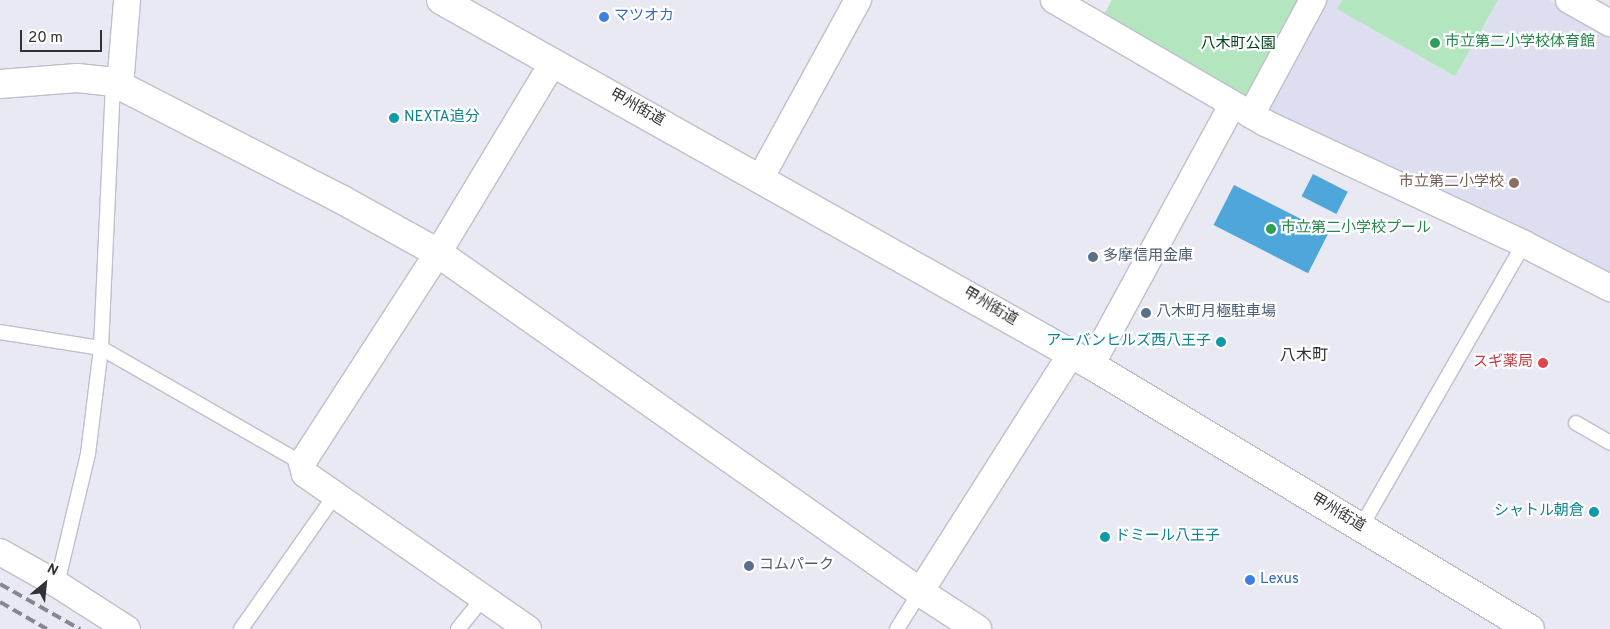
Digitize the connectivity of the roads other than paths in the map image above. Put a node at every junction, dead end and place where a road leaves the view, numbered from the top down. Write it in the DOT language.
graph roads {
  1 [pos="127,0"];
  2 [pos="441,0"];
  3 [pos="858,0"];
  4 [pos="1054,0"];
  5 [pos="1313,0"];
  6 [pos="1569,0"];
  7 [pos="1610,24"];
  8 [pos="553,62"];
  9 [pos="0,84"];
  10 [pos="117,84"];
  11 [pos="1241,110"];
  12 [pos="761,177"];
  13 [pos="1524,244"];
  14 [pos="438,253"];
  15 [pos="1610,288"];
  16 [pos="0,332"];
  17 [pos="101,348"];
  18 [pos="1081,359"];
  19 [pos="1576,423"];
  20 [pos="1610,443"];
  21 [pos="302,463"];
  22 [pos="336,494"];
  23 [pos="1361,527"];
  24 [pos="0,552"];
  25 [pos="57,584"];
  26 [pos="920,592"];
  27 [pos="483,598"];
  28 [pos="1501,622"];
  29 [pos="127,629"];
  30 [pos="241,629"];
  31 [pos="458,629"];
  32 [pos="528,629"];
  33 [pos="897,629"];
  34 [pos="978,629"];
  35 [pos="1530,629"];
  1 -- 10 [label="street"];
  2 -- 8 [label="main road, 甲州街道"];
  3 -- 12 [label="street"];
  4 -- 11 [label="street"];
  5 -- 11 [label="street"];
  6 -- 7 [label="street"];
  8 -- 12 [label="main road, 甲州街道"];
  8 -- 14 [label="street"];
  9 -- 10 [label="main road"];
  10 -- 14 [label="main road"];
  10 -- 17 [label="lane"];
  11 -- 13 [label="street"];
  11 -- 18 [label="street"];
  12 -- 18 [label="main road, 甲州街道"];
  13 -- 15 [label="street"];
  13 -- 23 [label="lane"];
  14 -- 21 [label="street"];
  14 -- 26 [label="main road"];
  16 -- 17 [label="lane"];
  17 -- 21 [label="lane"];
  17 -- 25 [label="lane"];
  18 -- 23 [label="main road, 甲州街道"];
  18 -- 26 [label="street"];
  19 -- 20 [label="lane"];
  21 -- 22 [label="street"];
  22 -- 27 [label="street"];
  22 -- 30 [label="lane"];
  23 -- 28 [label="main road, 甲州街道"];
  24 -- 25 [label="street"];
  25 -- 29 [label="street"];
  26 -- 33 [label="lane"];
  26 -- 34 [label="main road"];
  27 -- 31 [label="lane"];
  27 -- 32 [label="street"];
  28 -- 35 [label="main road, 甲州街道"];
}
